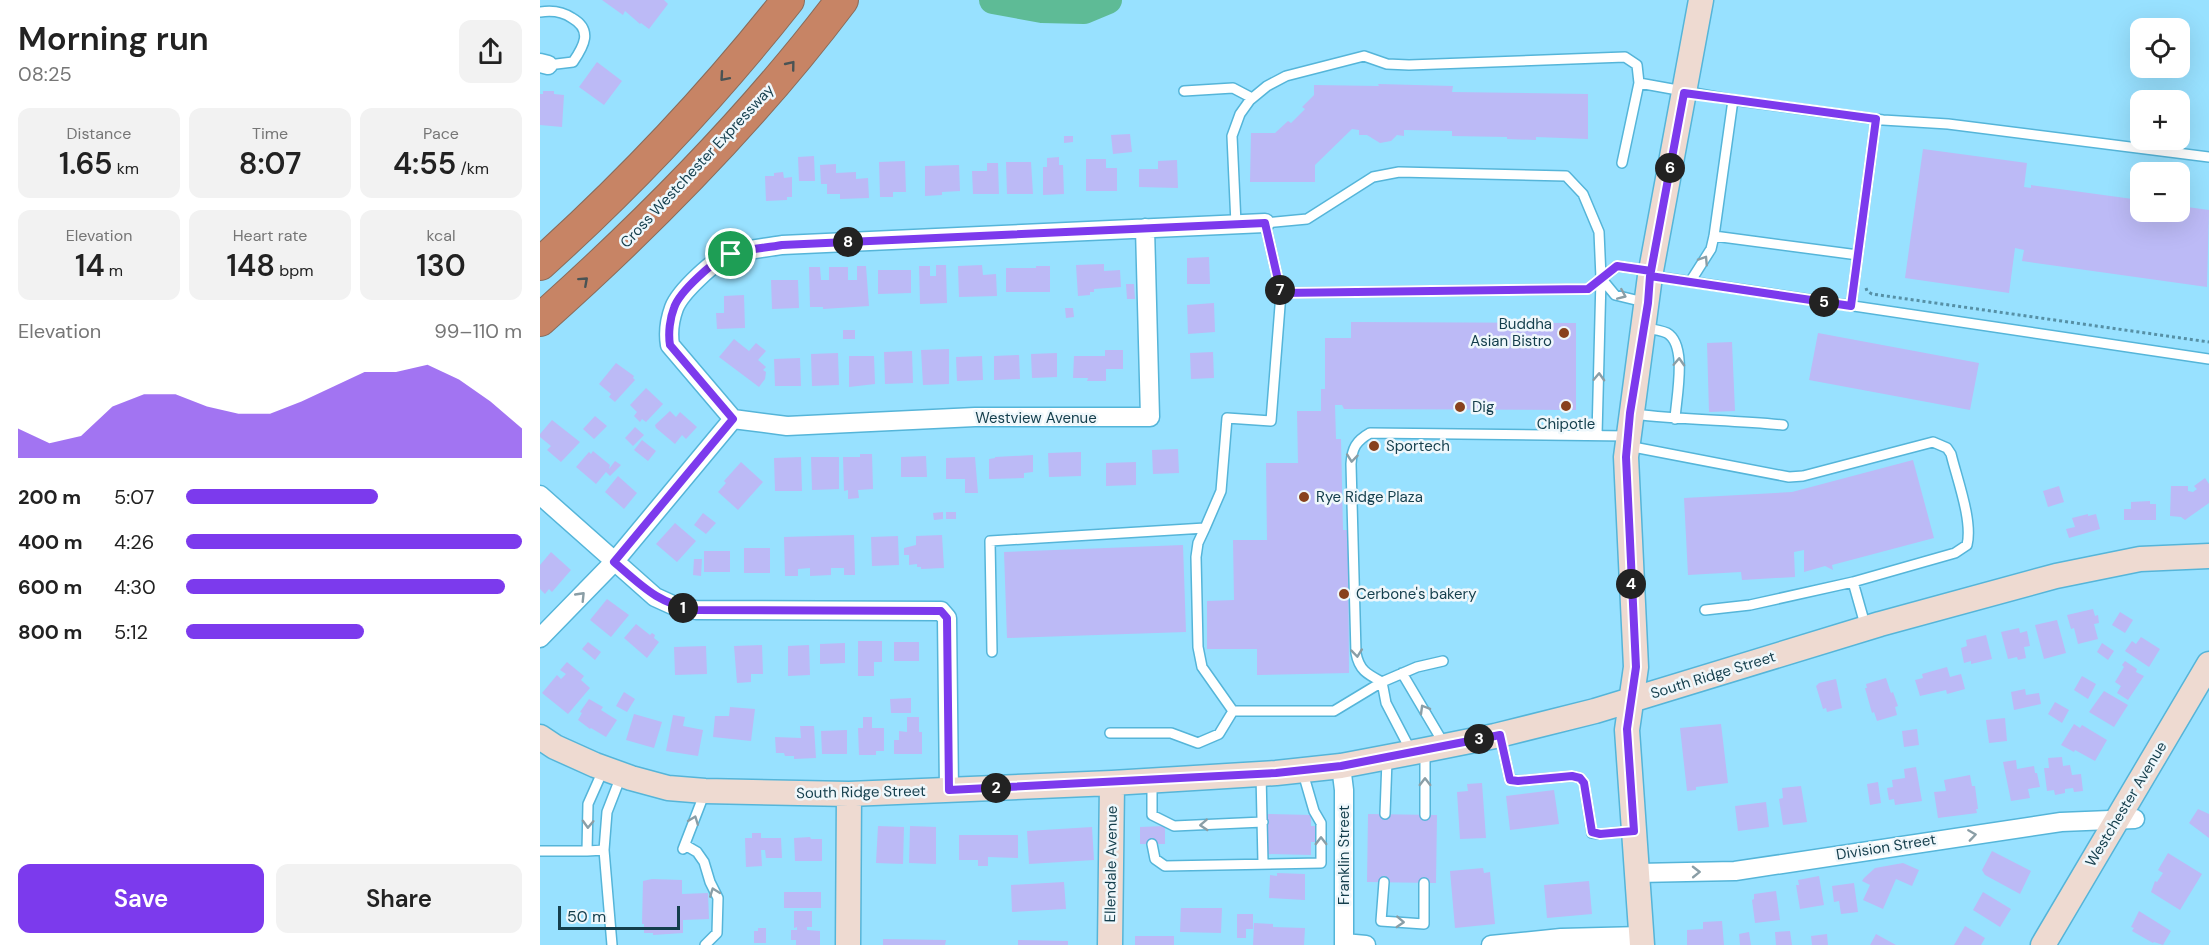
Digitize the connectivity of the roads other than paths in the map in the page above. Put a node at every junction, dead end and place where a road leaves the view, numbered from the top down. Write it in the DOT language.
graph roads {
  1 [pos="788,0"];
  2 [pos="842,0"];
  3 [pos="1701,0"];
  4 [pos="540,12"];
  5 [pos="544,64"];
  6 [pos="1639,83"];
  7 [pos="1184,91"];
  8 [pos="1684,93"];
  9 [pos="1252,98"];
  10 [pos="1732,100"];
  11 [pos="1876,119"];
  12 [pos="2209,157"];
  13 [pos="1622,163"];
  14 [pos="1265,223"];
  15 [pos="1236,224"];
  16 [pos="1145,228"];
  17 [pos="1714,236"];
  18 [pos="1858,255"];
  19 [pos="540,264"];
  20 [pos="1650,273"];
  21 [pos="1601,278"];
  22 [pos="1690,282"];
  23 [pos="1281,293"];
  24 [pos="1648,303"];
  25 [pos="1851,306"];
  26 [pos="540,320"];
  27 [pos="1644,328"];
  28 [pos="2209,359"];
  29 [pos="733,419"];
  30 [pos="1675,419"];
  31 [pos="1783,425"];
  32 [pos="1628,432"];
  33 [pos="1597,435"];
  34 [pos="540,495"];
  35 [pos="1205,528"];
  36 [pos="2209,556"];
  37 [pos="614,562"];
  38 [pos="1853,582"];
  39 [pos="1705,610"];
  40 [pos="1866,628"];
  41 [pos="540,638"];
  42 [pos="992,652"];
  43 [pos="1443,661"];
  44 [pos="2209,664"];
  45 [pos="1402,673"];
  46 [pos="1382,682"];
  47 [pos="2209,694"];
  48 [pos="1631,700"];
  49 [pos="1233,711"];
  50 [pos="1110,733"];
  51 [pos="1500,735"];
  52 [pos="540,737"];
  53 [pos="1427,749"];
  54 [pos="1387,757"];
  55 [pos="1341,766"];
  56 [pos="1302,770"];
  57 [pos="613,772"];
  58 [pos="1261,774"];
  59 [pos="1152,780"];
  60 [pos="1112,783"];
  61 [pos="949,790"];
  62 [pos="705,791"];
  63 [pos="849,794"];
  64 [pos="1385,814"];
  65 [pos="1152,815"];
  66 [pos="1425,815"];
  67 [pos="2126,820"];
  68 [pos="1263,822"];
  69 [pos="1152,826"];
  70 [pos="1634,831"];
  71 [pos="1152,844"];
  72 [pos="604,850"];
  73 [pos="587,851"];
  74 [pos="540,852"];
  75 [pos="1263,863"];
  76 [pos="1638,873"];
  77 [pos="1384,882"];
  78 [pos="1424,883"];
  79 [pos="1642,941"];
  80 [pos="1344,944"];
  81 [pos="612,945"];
  82 [pos="705,945"];
  83 [pos="848,945"];
  84 [pos="1110,945"];
  85 [pos="1366,945"];
  86 [pos="1491,945"];
  87 [pos="2043,945"];
  88 [pos="2061,945"];
  1 -- 19 [label="highway, one-way"];
  26 -- 2 [label="highway, Cross Westchester Expressway, one-way"];
  3 -- 8 [label="street"];
  4 -- 5 [label="lane"];
  6 -- 8 [label="lane"];
  6 -- 9 [label="lane"];
  6 -- 13 [label="lane"];
  7 -- 9 [label="lane"];
  8 -- 10 [label="lane"];
  8 -- 20 [label="street"];
  9 -- 15 [label="lane"];
  10 -- 11 [label="lane"];
  10 -- 17 [label="lane"];
  11 -- 12 [label="lane"];
  11 -- 18 [label="lane"];
  14 -- 15 [label="street"];
  14 -- 21 [label="lane"];
  14 -- 23 [label="lane"];
  15 -- 16 [label="street"];
  16 -- 29 [label="street, Westview Avenue"];
  16 -- 29 [label="street"];
  17 -- 18 [label="lane"];
  22 -- 17 [label="lane, one-way"];
  18 -- 25 [label="lane"];
  20 -- 21 [label="lane"];
  20 -- 22 [label="lane"];
  20 -- 24 [label="street"];
  21 -- 23 [label="lane"];
  21 -- 24 [label="lane, one-way"];
  33 -- 21 [label="lane, one-way"];
  22 -- 25 [label="lane"];
  23 -- 35 [label="lane"];
  24 -- 27 [label="street"];
  25 -- 28 [label="lane"];
  30 -- 27 [label="lane, one-way"];
  27 -- 32 [label="street"];
  29 -- 37 [label="street"];
  30 -- 31 [label="lane"];
  30 -- 32 [label="lane"];
  32 -- 33 [label="lane"];
  32 -- 38 [label="lane"];
  32 -- 48 [label="street"];
  33 -- 46 [label="lane, one-way"];
  34 -- 37 [label="street"];
  35 -- 42 [label="lane"];
  35 -- 49 [label="lane"];
  36 -- 40 [label="street, South Ridge Street"];
  41 -- 37 [label="street, one-way"];
  37 -- 61 [label="street"];
  38 -- 39 [label="lane"];
  38 -- 40 [label="lane"];
  40 -- 48 [label="street, South Ridge Street"];
  43 -- 45 [label="lane"];
  44 -- 67 [label="street, Westchester Avenue"];
  45 -- 46 [label="lane"];
  53 -- 45 [label="lane, one-way"];
  46 -- 49 [label="lane"];
  46 -- 53 [label="lane"];
  47 -- 67 [label="street, Westchester Avenue"];
  48 -- 51 [label="street, South Ridge Street"];
  48 -- 70 [label="street"];
  49 -- 50 [label="lane"];
  51 -- 53 [label="street, South Ridge Street"];
  51 -- 70 [label="lane"];
  52 -- 57 [label="street, South Ridge Street"];
  53 -- 54 [label="street, South Ridge Street"];
  66 -- 53 [label="lane, one-way"];
  54 -- 55 [label="street, South Ridge Street"];
  54 -- 64 [label="lane"];
  55 -- 56 [label="street, South Ridge Street"];
  55 -- 80 [label="street, Franklin Street"];
  56 -- 58 [label="street, South Ridge Street"];
  75 -- 56 [label="lane, one-way"];
  57 -- 62 [label="street, South Ridge Street"];
  57 -- 72 [label="lane"];
  57 -- 73 [label="lane, one-way"];
  58 -- 59 [label="street, South Ridge Street"];
  58 -- 68 [label="lane"];
  59 -- 60 [label="street, South Ridge Street"];
  59 -- 65 [label="lane"];
  60 -- 61 [label="street, South Ridge Street"];
  60 -- 84 [label="street, Ellendale Avenue"];
  61 -- 63 [label="street, South Ridge Street"];
  62 -- 63 [label="street, South Ridge Street"];
  82 -- 62 [label="lane, one-way"];
  63 -- 83 [label="street"];
  68 -- 65 [label="lane, one-way"];
  65 -- 69 [label="lane"];
  76 -- 67 [label="street, Division Street, one-way"];
  67 -- 87 [label="street, Westchester Avenue"];
  67 -- 88 [label="street, Westchester Avenue"];
  68 -- 75 [label="lane"];
  70 -- 76 [label="street"];
  71 -- 75 [label="lane"];
  72 -- 73 [label="lane"];
  72 -- 81 [label="lane"];
  73 -- 74 [label="lane"];
  76 -- 79 [label="street"];
  77 -- 78 [label="lane, one-way"];
  79 -- 86 [label="street"];
  80 -- 85 [label="street"];
}
